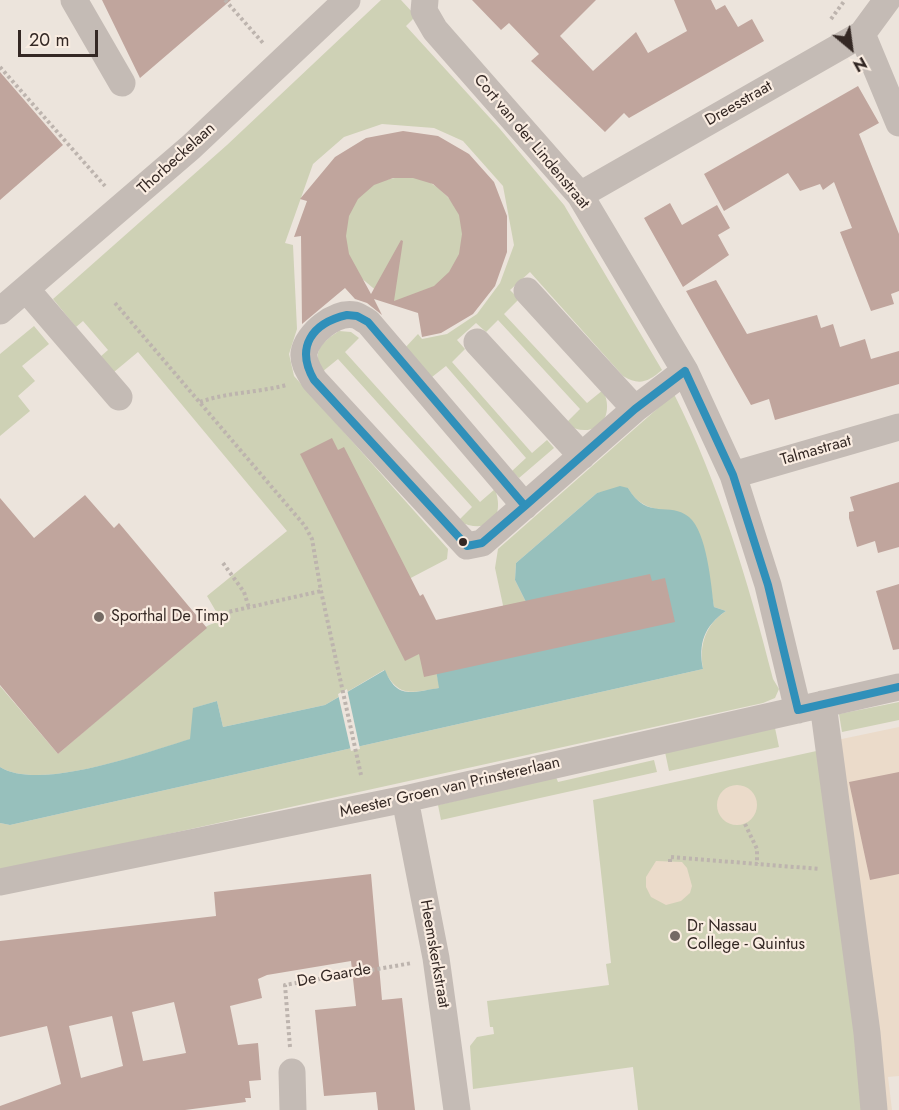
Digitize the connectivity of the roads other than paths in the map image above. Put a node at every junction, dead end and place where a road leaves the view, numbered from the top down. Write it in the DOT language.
graph roads {
  1 [pos="74,0"];
  2 [pos="347,0"];
  3 [pos="887,0"];
  4 [pos="425,6"];
  5 [pos="862,34"];
  6 [pos="122,83"];
  7 [pos="899,123"];
  8 [pos="580,195"];
  9 [pos="26,289"];
  10 [pos="527,291"];
  11 [pos="0,311"];
  12 [pos="477,342"];
  13 [pos="685,371"];
  14 [pos="119,397"];
  15 [pos="635,409"];
  16 [pos="899,428"];
  17 [pos="582,456"];
  18 [pos="733,475"];
  19 [pos="525,506"];
  20 [pos="899,687"];
  21 [pos="811,707"];
  22 [pos="405,799"];
  23 [pos="0,882"];
  24 [pos="292,1072"];
  25 [pos="292,1110"];
  26 [pos="457,1110"];
  27 [pos="874,1110"];
  1 -- 6 [label="street"];
  2 -- 9 [label="street, Thorbeckelaan"];
  3 -- 5 [label="street, Dreesstraat"];
  4 -- 8 [label="street, Cort van der Lindenstraat"];
  5 -- 7 [label="street"];
  5 -- 8 [label="street, Dreesstraat"];
  8 -- 13 [label="street, Cort van der Lindenstraat"];
  9 -- 11 [label="street, Thorbeckelaan"];
  9 -- 14 [label="street"];
  10 -- 15 [label="street"];
  12 -- 17 [label="street"];
  13 -- 15 [label="street"];
  13 -- 18 [label="street, Cort van der Lindenstraat"];
  15 -- 17 [label="street"];
  16 -- 18 [label="street, Talmastraat"];
  17 -- 19 [label="street"];
  18 -- 21 [label="street, Cort van der Lindenstraat"];
  19 -- 19 [label="street"];
  20 -- 21 [label="street, Meester Groen van Prinstererlaan"];
  21 -- 22 [label="street, Meester Groen van Prinstererlaan"];
  21 -- 27 [label="street, Cort van der Lindenstraat"];
  22 -- 23 [label="street, Meester Groen van Prinstererlaan"];
  22 -- 26 [label="street, Heemskerkstraat"];
  24 -- 25 [label="street"];
}
